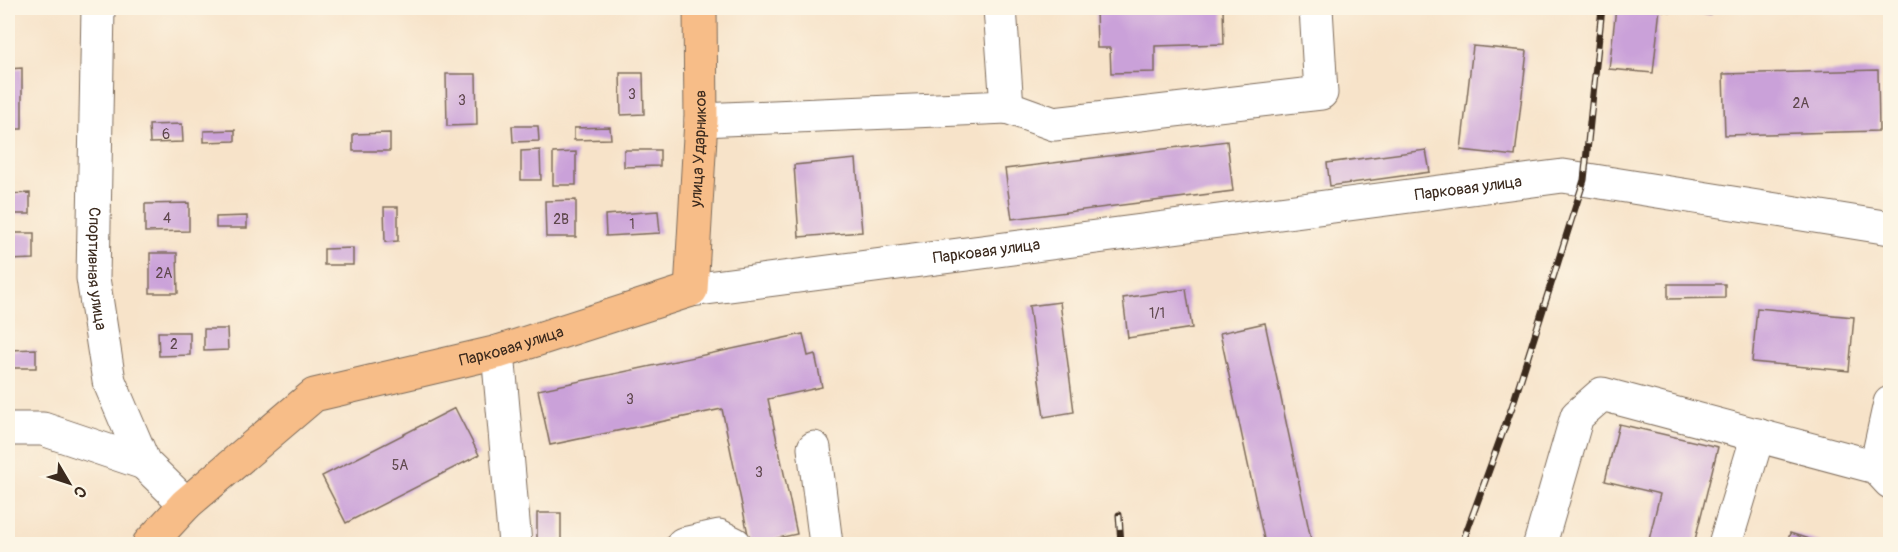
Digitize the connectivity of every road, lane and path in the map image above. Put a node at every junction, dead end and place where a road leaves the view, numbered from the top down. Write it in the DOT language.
graph roads {
  1 [pos="98,8"];
  2 [pos="700,8"];
  3 [pos="1000,8"];
  4 [pos="1316,8"];
  5 [pos="1007,107"];
  6 [pos="700,120"];
  7 [pos="1890,228"];
  8 [pos="691,290"];
  9 [pos="498,352"];
  10 [pos="1890,403"];
  11 [pos="8,429"];
  12 [pos="1758,435"];
  13 [pos="814,448"];
  14 [pos="144,463"];
  15 [pos="1883,474"];
  16 [pos="186,504"];
  17 [pos="149,544"];
  18 [pos="515,544"];
  19 [pos="683,544"];
  20 [pos="735,544"];
  21 [pos="826,544"];
  22 [pos="1540,544"];
  23 [pos="1725,544"];
  1 -- 14 [label="street, Спортивная улица"];
  2 -- 6 [label="main road, улица Ударников"];
  3 -- 5 [label="street"];
  4 -- 5 [label="street"];
  5 -- 6 [label="street"];
  6 -- 8 [label="main road, улица Ударников"];
  7 -- 8 [label="street, Парковая улица"];
  8 -- 9 [label="main road, Парковая улица"];
  9 -- 16 [label="main road, Парковая улица"];
  9 -- 18 [label="street"];
  10 -- 15 [label="street"];
  11 -- 14 [label="street"];
  12 -- 15 [label="street"];
  12 -- 22 [label="street"];
  12 -- 23 [label="street"];
  13 -- 21 [label="street"];
  14 -- 16 [label="street, Спортивная улица"];
  16 -- 17 [label="main road, Парковая улица"];
  19 -- 20 [label="street"];
}
